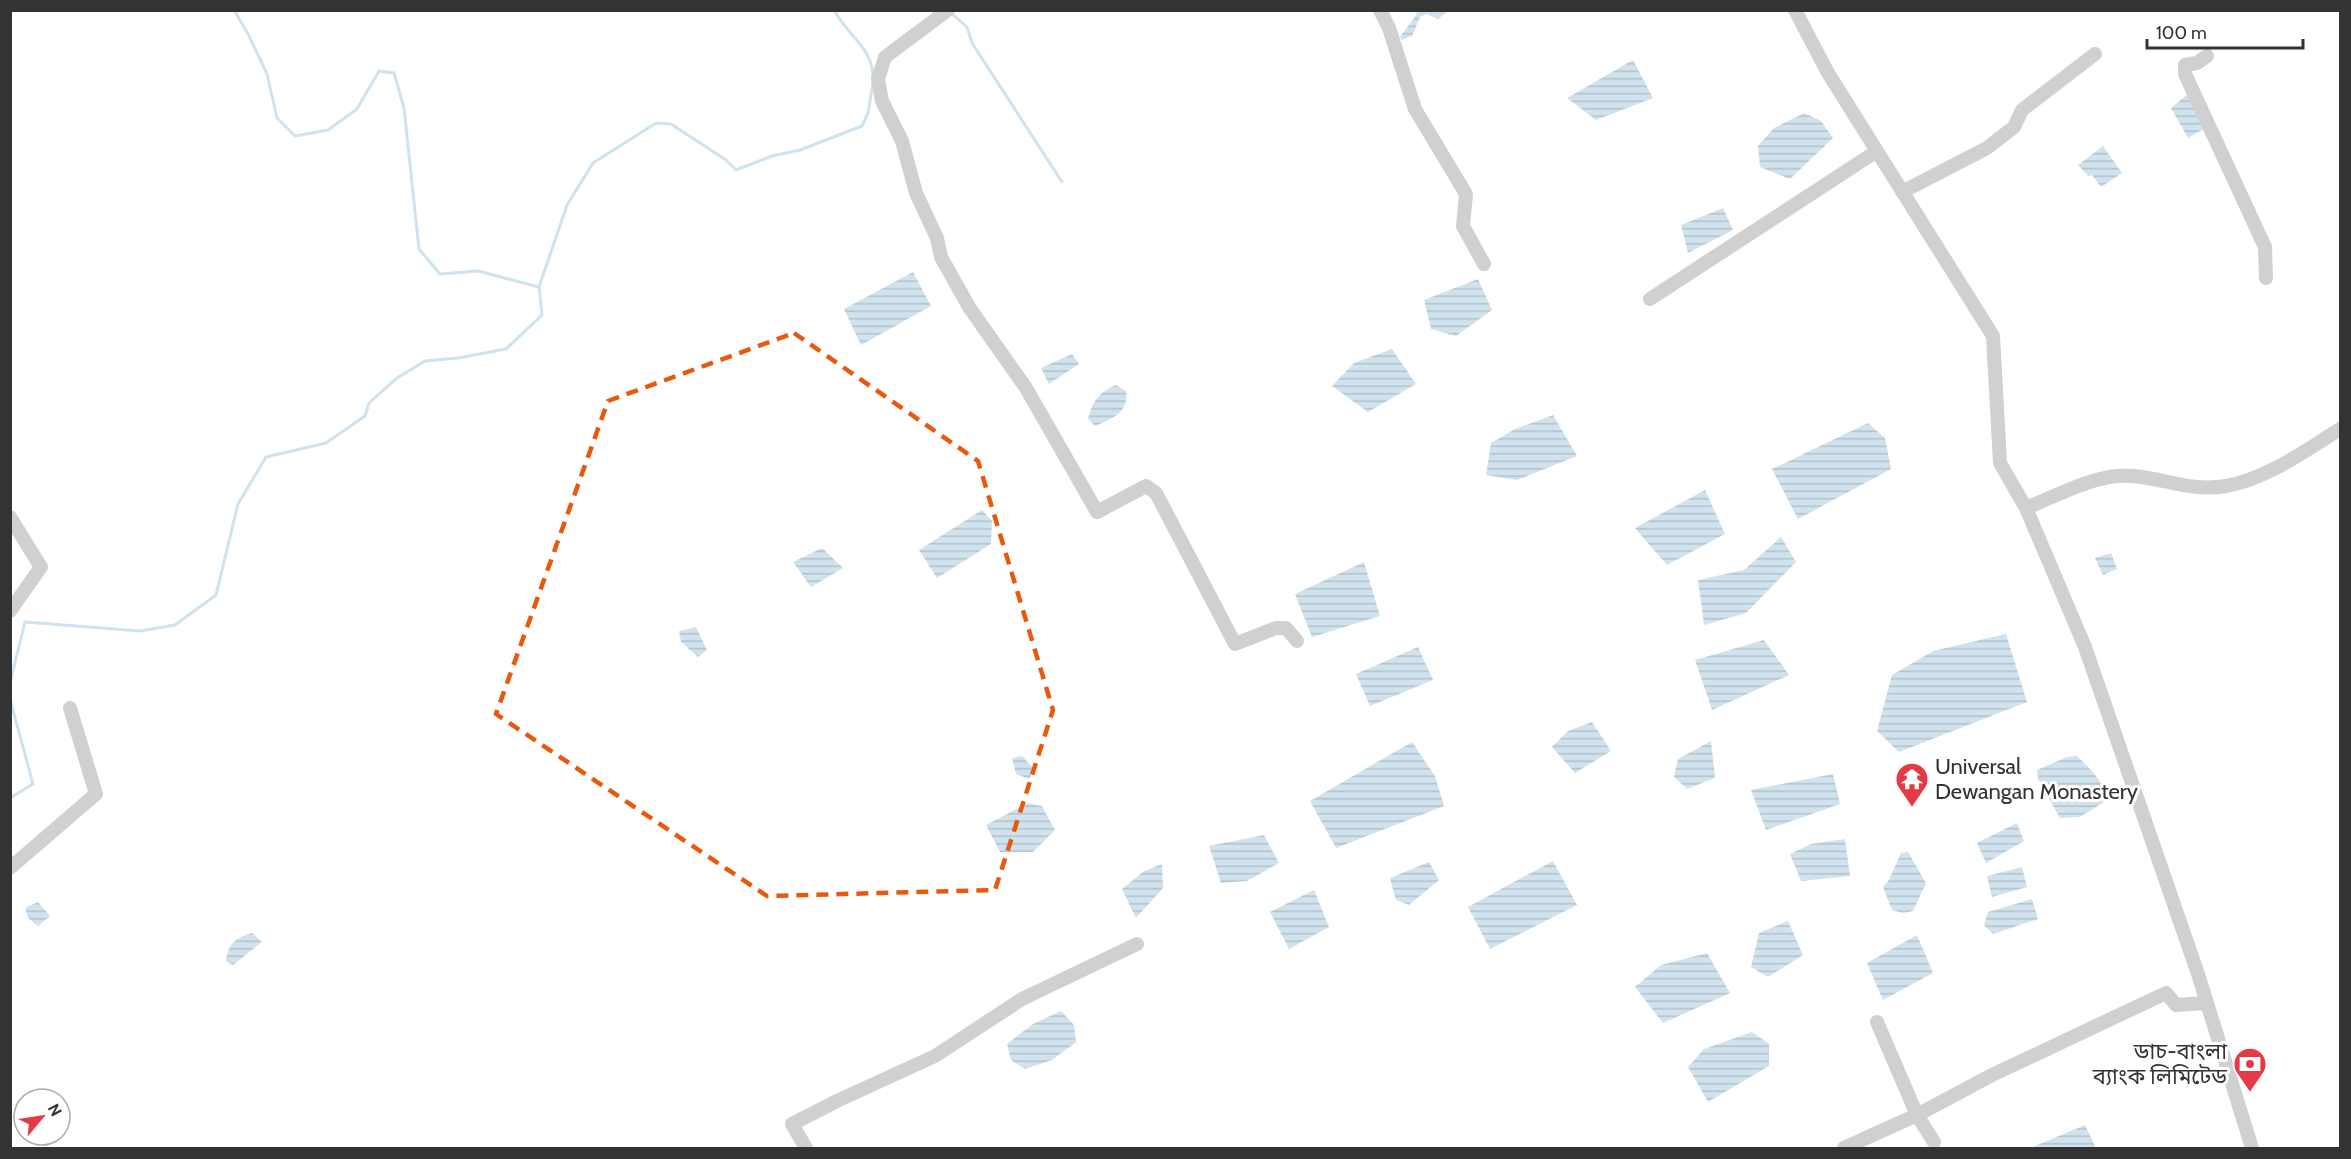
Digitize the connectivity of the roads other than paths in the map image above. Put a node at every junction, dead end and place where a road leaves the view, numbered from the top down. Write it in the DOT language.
graph roads {
  1 [pos="948,10"];
  2 [pos="1380,10"];
  3 [pos="1795,10"];
  4 [pos="2095,54"];
  5 [pos="2207,56"];
  6 [pos="1877,151"];
  7 [pos="1902,192"];
  8 [pos="1484,264"];
  9 [pos="2266,278"];
  10 [pos="1650,299"];
  11 [pos="2340,429"];
  12 [pos="2026,508"];
  13 [pos="10,517"];
  14 [pos="10,611"];
  15 [pos="1297,641"];
  16 [pos="70,708"];
  17 [pos="10,868"];
  18 [pos="1137,944"];
  19 [pos="2206,1003"];
  20 [pos="1877,1022"];
  21 [pos="1917,1115"];
  22 [pos="1934,1142"];
  23 [pos="806,1149"];
  24 [pos="1844,1149"];
  25 [pos="2252,1149"];
  1 -- 15 [label="street"];
  2 -- 8 [label="street"];
  3 -- 6 [label="street"];
  4 -- 7 [label="street"];
  5 -- 9 [label="street"];
  6 -- 7 [label="street"];
  6 -- 10 [label="street"];
  7 -- 12 [label="street"];
  11 -- 12 [label="street"];
  12 -- 19 [label="street"];
  13 -- 14 [label="street"];
  16 -- 17 [label="street"];
  18 -- 23 [label="street"];
  19 -- 21 [label="street"];
  19 -- 25 [label="street"];
  20 -- 21 [label="street"];
  21 -- 22 [label="street"];
  21 -- 24 [label="street"];
}
